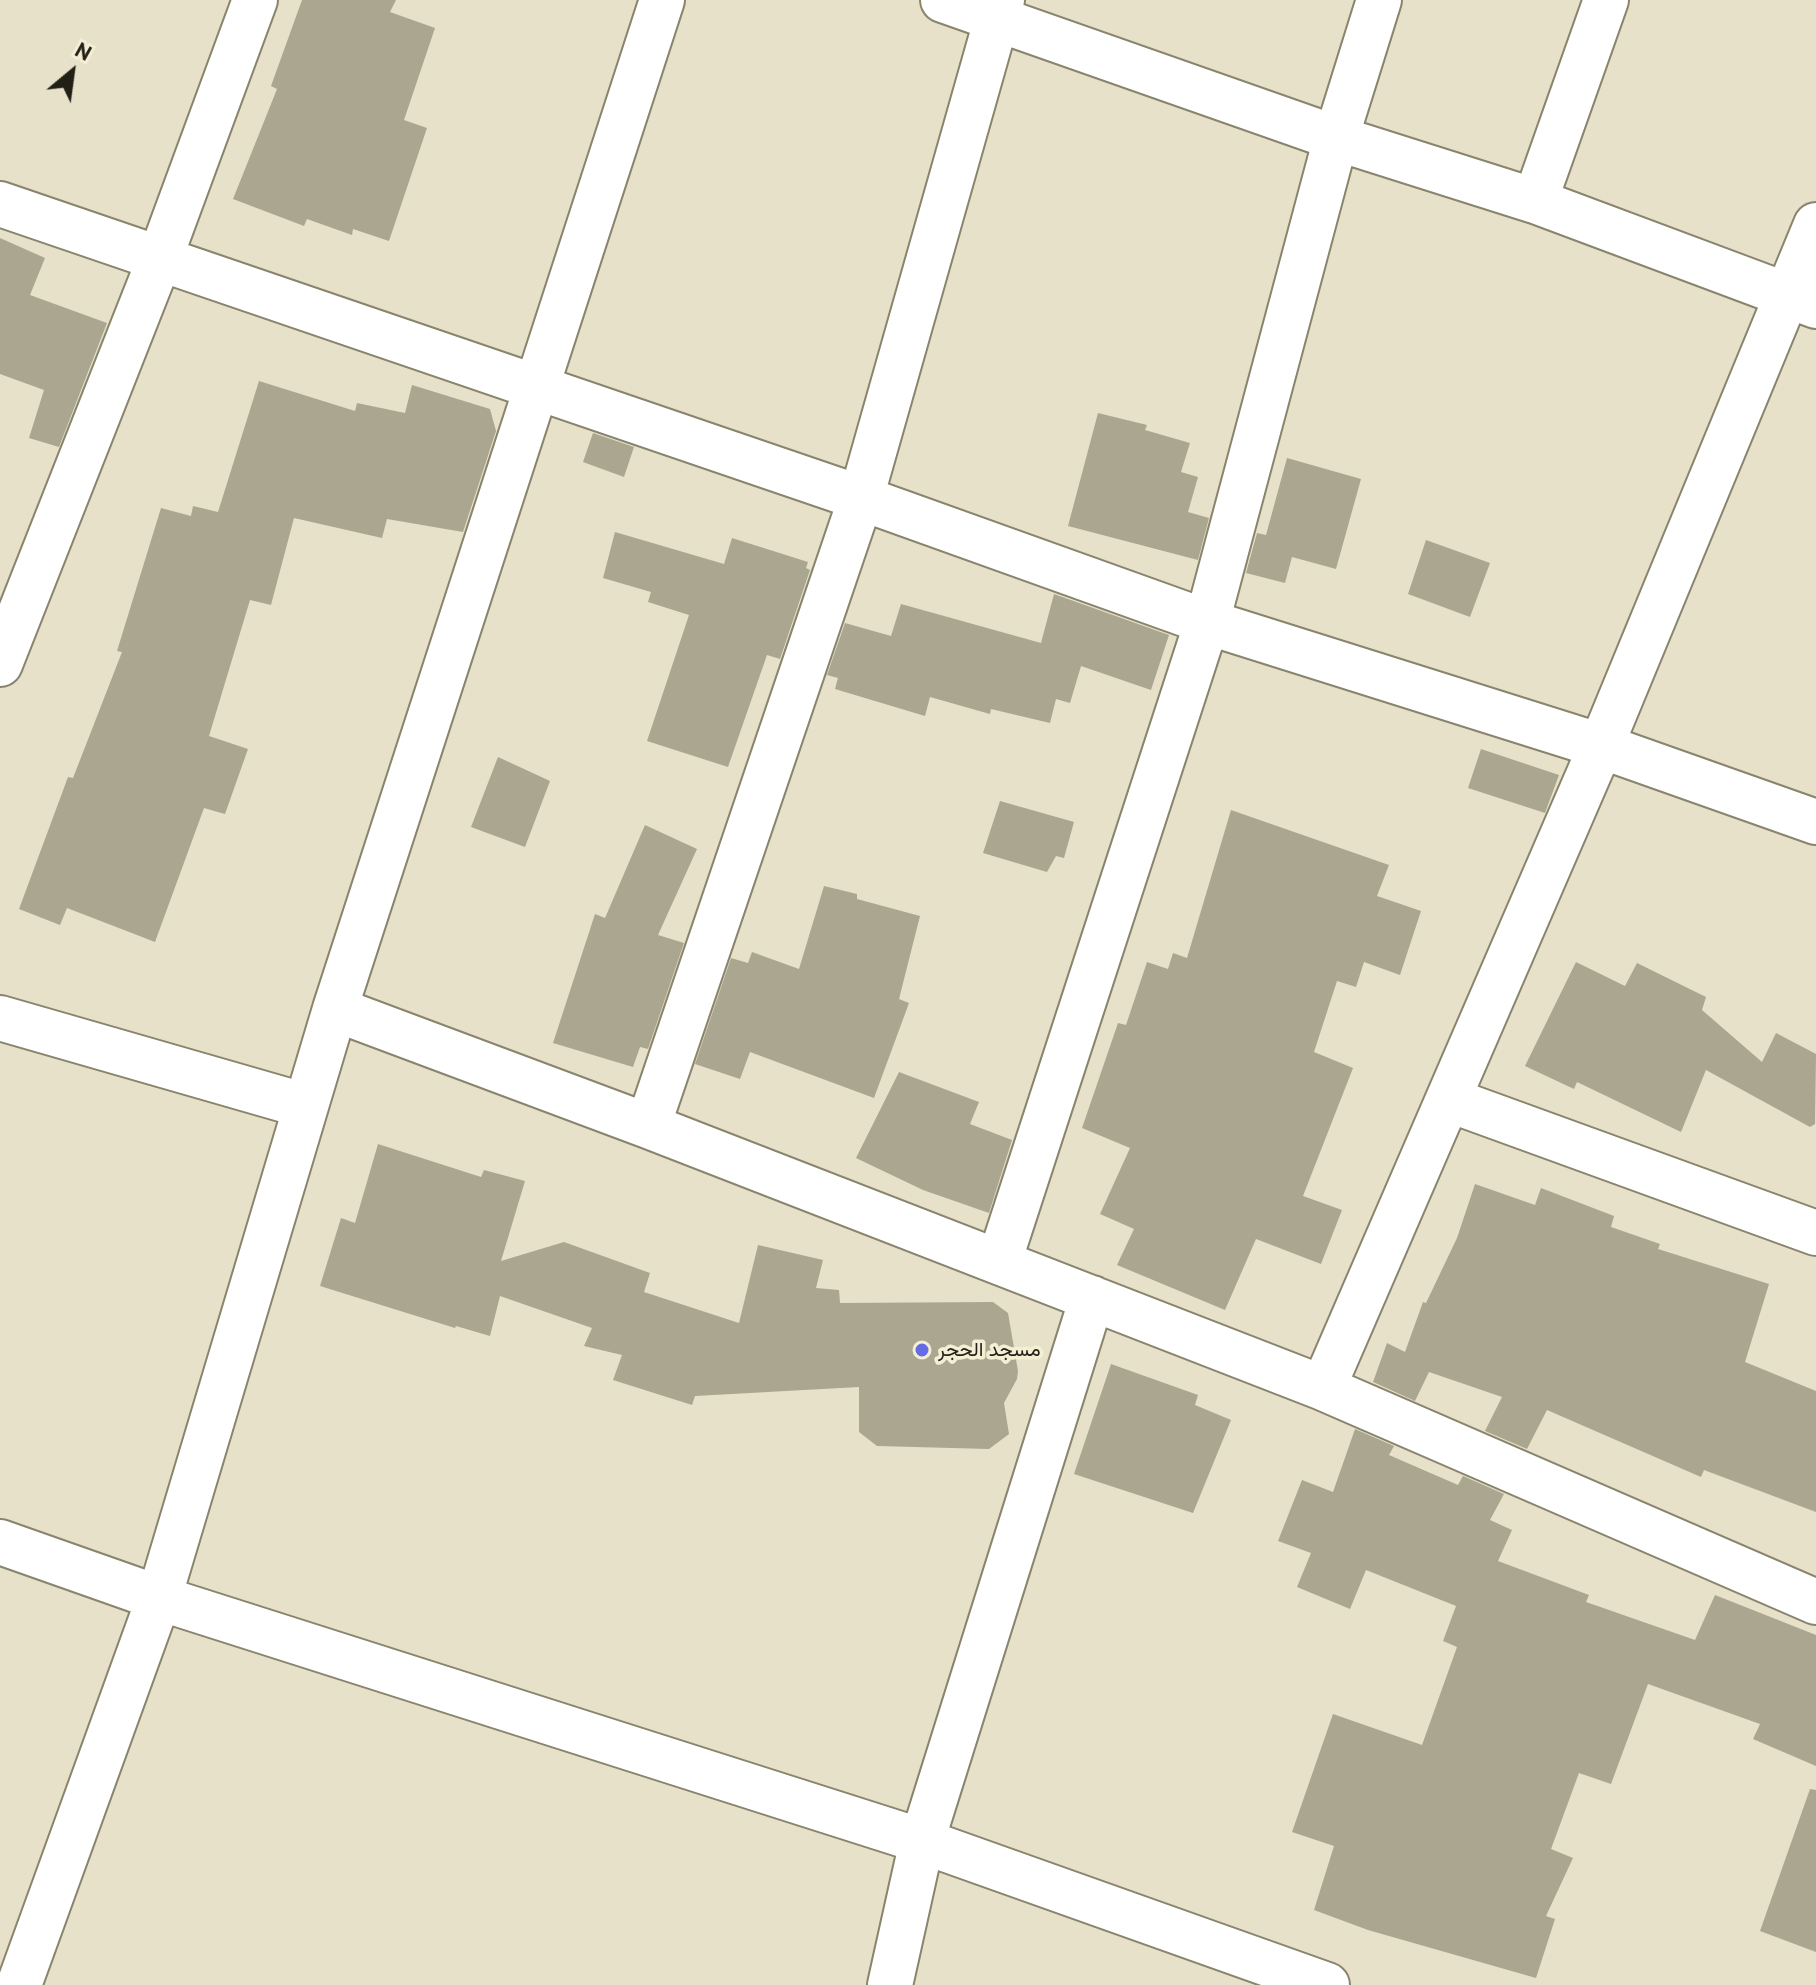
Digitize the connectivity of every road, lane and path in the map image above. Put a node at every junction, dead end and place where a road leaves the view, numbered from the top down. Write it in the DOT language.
graph roads {
  1 [pos="255,0"];
  2 [pos="662,0"];
  3 [pos="943,0"];
  4 [pos="1379,0"];
  5 [pos="1606,0"];
  6 [pos="999,10"];
  7 [pos="1336,138"];
  8 [pos="1535,201"];
  9 [pos="0,204"];
  10 [pos="1816,225"];
  11 [pos="160,258"];
  12 [pos="1801,301"];
  13 [pos="537,389"];
  14 [pos="861,498"];
  15 [pos="1207,622"];
  16 [pos="0,664"];
  17 [pos="1601,746"];
  18 [pos="1816,822"];
  19 [pos="335,1009"];
  20 [pos="0,1018"];
  21 [pos="1450,1100"];
  22 [pos="306,1106"];
  23 [pos="648,1126"];
  24 [pos="1816,1233"];
  25 [pos="999,1262"];
  26 [pos="1092,1298"];
  27 [pos="1323,1388"];
  28 [pos="0,1542"];
  29 [pos="159,1598"];
  30 [pos="1816,1602"];
  31 [pos="922,1841"];
  32 [pos="1314,1983"];
  33 [pos="19,1985"];
  34 [pos="890,1985"];
  1 -- 11 [label="street"];
  2 -- 13 [label="street"];
  3 -- 6 [label="street"];
  4 -- 7 [label="street"];
  5 -- 8 [label="street"];
  6 -- 7 [label="street"];
  6 -- 14 [label="street"];
  7 -- 8 [label="street"];
  7 -- 15 [label="street"];
  8 -- 12 [label="street"];
  9 -- 11 [label="street"];
  10 -- 12 [label="street"];
  11 -- 13 [label="street"];
  11 -- 16 [label="street"];
  12 -- 17 [label="street"];
  13 -- 14 [label="street"];
  13 -- 19 [label="street"];
  14 -- 15 [label="street"];
  14 -- 23 [label="street"];
  15 -- 17 [label="street"];
  15 -- 25 [label="street"];
  17 -- 18 [label="street"];
  17 -- 21 [label="street"];
  19 -- 22 [label="street"];
  19 -- 23 [label="street"];
  20 -- 22 [label="street"];
  21 -- 24 [label="street"];
  21 -- 27 [label="street"];
  22 -- 29 [label="street"];
  23 -- 25 [label="street"];
  25 -- 26 [label="street"];
  26 -- 27 [label="street"];
  26 -- 31 [label="street"];
  27 -- 30 [label="street"];
  28 -- 29 [label="street"];
  29 -- 31 [label="street"];
  29 -- 33 [label="street"];
  31 -- 32 [label="street"];
  31 -- 34 [label="street"];
}
